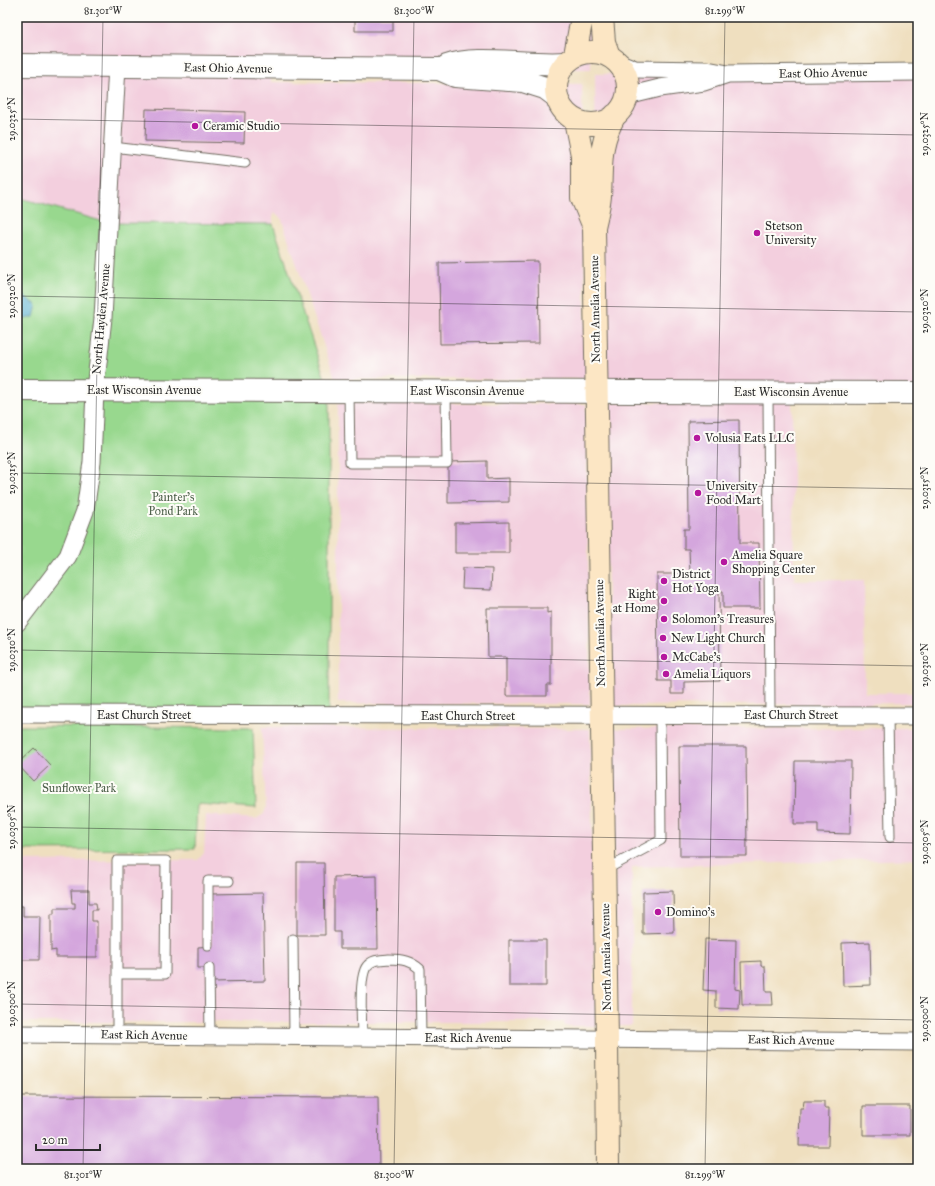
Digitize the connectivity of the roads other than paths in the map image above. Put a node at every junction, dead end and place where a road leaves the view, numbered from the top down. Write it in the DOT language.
graph roads {
  1 [pos="582,17"];
  2 [pos="602,17"];
  3 [pos="570,59"];
  4 [pos="613,59"];
  5 [pos="17,65"];
  6 [pos="117,66"];
  7 [pos="438,69"];
  8 [pos="918,72"];
  9 [pos="728,74"];
  10 [pos="627,96"];
  11 [pos="557,98"];
  12 [pos="615,116"];
  13 [pos="574,120"];
  14 [pos="113,147"];
  15 [pos="245,163"];
  16 [pos="594,227"];
  17 [pos="17,390"];
  18 [pos="95,390"];
  19 [pos="349,391"];
  20 [pos="446,392"];
  21 [pos="597,392"];
  22 [pos="768,392"];
  23 [pos="918,393"];
  24 [pos="17,624"];
  25 [pos="17,714"];
  26 [pos="770,715"];
  27 [pos="601,716"];
  28 [pos="660,716"];
  29 [pos="888,716"];
  30 [pos="918,716"];
  31 [pos="890,837"];
  32 [pos="604,871"];
  33 [pos="229,881"];
  34 [pos="293,939"];
  35 [pos="208,946"];
  36 [pos="208,968"];
  37 [pos="117,974"];
  38 [pos="17,1034"];
  39 [pos="117,1035"];
  40 [pos="210,1036"];
  41 [pos="294,1036"];
  42 [pos="362,1037"];
  43 [pos="421,1037"];
  44 [pos="607,1039"];
  45 [pos="918,1042"];
  46 [pos="608,1169"];
  1 -- 3 [label="main road"];
  2 -- 4 [label="main road"];
  3 -- 4 [label="main road"];
  3 -- 7 [label="street, East Ohio Avenue"];
  3 -- 11 [label="main road"];
  4 -- 9 [label="street, East Ohio Avenue"];
  4 -- 10 [label="main road"];
  5 -- 6 [label="street, East Ohio Avenue"];
  6 -- 7 [label="street, East Ohio Avenue"];
  6 -- 14 [label="street, North Hayden Avenue"];
  7 -- 11 [label="street, East Ohio Avenue"];
  8 -- 9 [label="street, East Ohio Avenue"];
  9 -- 10 [label="street, East Ohio Avenue"];
  10 -- 12 [label="main road"];
  11 -- 13 [label="main road"];
  12 -- 13 [label="main road"];
  12 -- 16 [label="main road, North Amelia Avenue"];
  13 -- 16 [label="main road, North Amelia Avenue"];
  14 -- 15 [label="lane"];
  14 -- 18 [label="street, North Hayden Avenue"];
  16 -- 21 [label="main road, North Amelia Avenue"];
  17 -- 18 [label="street, East Wisconsin Avenue"];
  18 -- 19 [label="street, East Wisconsin Avenue"];
  18 -- 24 [label="street, North Hayden Avenue"];
  19 -- 20 [label="street, East Wisconsin Avenue"];
  19 -- 20 [label="lane"];
  20 -- 21 [label="street, East Wisconsin Avenue"];
  21 -- 22 [label="street, East Wisconsin Avenue"];
  21 -- 27 [label="main road, North Amelia Avenue"];
  22 -- 23 [label="street, East Wisconsin Avenue"];
  22 -- 26 [label="lane"];
  25 -- 27 [label="street, East Church Street"];
  26 -- 28 [label="street, East Church Street"];
  26 -- 29 [label="street, East Church Street"];
  27 -- 28 [label="street, East Church Street"];
  27 -- 32 [label="main road, North Amelia Avenue"];
  28 -- 32 [label="lane"];
  29 -- 30 [label="street, East Church Street"];
  29 -- 31 [label="lane"];
  32 -- 44 [label="main road, North Amelia Avenue"];
  33 -- 35 [label="lane"];
  34 -- 41 [label="lane"];
  36 -- 40 [label="lane"];
  37 -- 37 [label="lane"];
  37 -- 39 [label="lane"];
  38 -- 39 [label="street, East Rich Avenue"];
  39 -- 40 [label="street, East Rich Avenue"];
  40 -- 41 [label="street, East Rich Avenue"];
  41 -- 42 [label="street, East Rich Avenue"];
  42 -- 43 [label="street, East Rich Avenue"];
  42 -- 43 [label="lane"];
  43 -- 44 [label="street, East Rich Avenue"];
  44 -- 45 [label="street, East Rich Avenue"];
  44 -- 46 [label="main road, North Amelia Avenue"];
}
